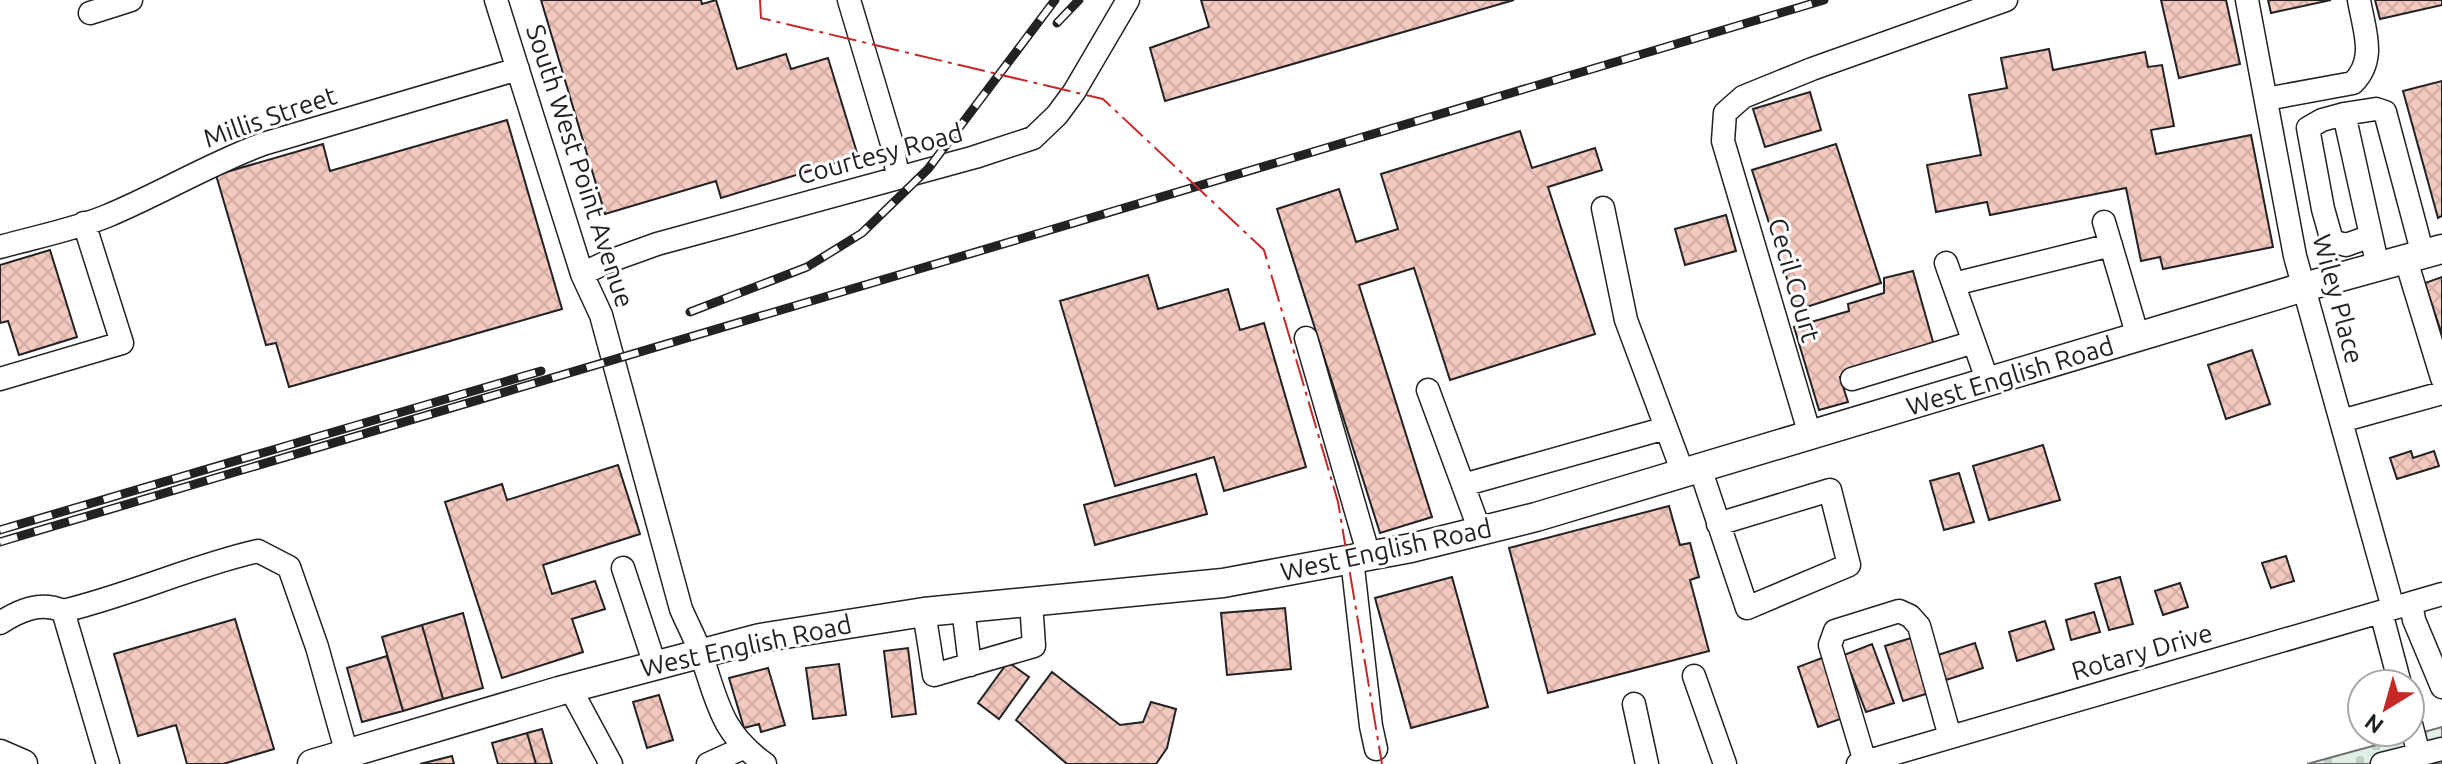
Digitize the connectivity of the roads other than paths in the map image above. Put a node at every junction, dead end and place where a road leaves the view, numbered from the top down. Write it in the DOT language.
graph roads {
  1 [pos="131,0"];
  2 [pos="496,0"];
  3 [pos="849,0"];
  4 [pos="1128,0"];
  5 [pos="2006,0"];
  6 [pos="2247,0"];
  7 [pos="2359,0"];
  8 [pos="90,13"];
  9 [pos="518,69"];
  10 [pos="2266,99"];
  11 [pos="2344,114"];
  12 [pos="898,177"];
  13 [pos="1603,208"];
  14 [pos="2104,222"];
  15 [pos="84,223"];
  16 [pos="2371,236"];
  17 [pos="2111,245"];
  18 [pos="0,247"];
  19 [pos="2424,255"];
  20 [pos="1946,263"];
  21 [pos="2378,267"];
  22 [pos="582,274"];
  23 [pos="1954,284"];
  24 [pos="2304,287"];
  25 [pos="2138,337"];
  26 [pos="1306,338"];
  27 [pos="1974,342"];
  28 [pos="2442,378"];
  29 [pos="0,379"];
  30 [pos="1852,379"];
  31 [pos="1988,382"];
  32 [pos="1428,390"];
  33 [pos="2442,393"];
  34 [pos="2341,421"];
  35 [pos="1666,428"];
  36 [pos="1810,435"];
  37 [pos="1691,471"];
  38 [pos="1463,485"];
  39 [pos="1718,524"];
  40 [pos="1480,531"];
  41 [pos="1360,558"];
  42 [pos="623,568"];
  43 [pos="2442,594"];
  44 [pos="1031,602"];
  45 [pos="2395,607"];
  46 [pos="963,608"];
  47 [pos="63,611"];
  48 [pos="924,612"];
  49 [pos="0,623"];
  50 [pos="701,652"];
  51 [pos="655,665"];
  52 [pos="970,665"];
  53 [pos="2399,668"];
  54 [pos="1694,676"];
  55 [pos="2442,687"];
  56 [pos="570,688"];
  57 [pos="1634,704"];
  58 [pos="1950,737"];
  59 [pos="743,748"];
  60 [pos="1376,749"];
  61 [pos="2442,749"];
  62 [pos="0,754"];
  63 [pos="347,754"];
  64 [pos="2418,760"];
  65 [pos="1861,763"];
  66 [pos="23,764"];
  67 [pos="108,764"];
  68 [pos="312,764"];
  69 [pos="611,764"];
  70 [pos="708,764"];
  71 [pos="765,764"];
  72 [pos="1647,764"];
  73 [pos="1725,764"];
  74 [pos="2382,764"];
  1 -- 8 [label="street"];
  2 -- 9 [label="street, South West Point Avenue"];
  3 -- 12 [label="street"];
  4 -- 12 [label="street, Courtesy Road"];
  5 -- 36 [label="street, Cecil Court"];
  6 -- 10 [label="street, Wiley Place"];
  7 -- 10 [label="street"];
  9 -- 15 [label="street, Millis Street"];
  9 -- 22 [label="street, South West Point Avenue"];
  10 -- 24 [label="street, Wiley Place"];
  11 -- 16 [label="street"];
  11 -- 16 [label="street"];
  11 -- 19 [label="street"];
  12 -- 22 [label="street, Courtesy Road"];
  13 -- 35 [label="street"];
  14 -- 17 [label="street"];
  15 -- 18 [label="street, Millis Street"];
  15 -- 29 [label="street"];
  16 -- 21 [label="street"];
  17 -- 23 [label="street"];
  17 -- 25 [label="street"];
  19 -- 21 [label="main road, West English Road"];
  19 -- 28 [label="street"];
  20 -- 23 [label="street"];
  21 -- 24 [label="main road, West English Road"];
  22 -- 50 [label="street, South West Point Avenue"];
  23 -- 27 [label="street"];
  24 -- 25 [label="main road, West English Road"];
  24 -- 34 [label="street, Wiley Place"];
  25 -- 31 [label="main road, West English Road"];
  26 -- 41 [label="street"];
  27 -- 30 [label="street"];
  27 -- 31 [label="street"];
  31 -- 36 [label="main road, West English Road"];
  32 -- 38 [label="street"];
  33 -- 34 [label="street"];
  34 -- 45 [label="street, Wiley Place"];
  35 -- 37 [label="street"];
  35 -- 38 [label="street"];
  36 -- 37 [label="main road, West English Road"];
  37 -- 39 [label="street"];
  37 -- 40 [label="main road, West English Road"];
  38 -- 40 [label="street"];
  39 -- 39 [label="street"];
  40 -- 41 [label="main road, West English Road"];
  41 -- 44 [label="main road, West English Road"];
  41 -- 60 [label="street"];
  42 -- 51 [label="street"];
  43 -- 45 [label="street, Rotary Drive"];
  44 -- 46 [label="main road, West English Road"];
  44 -- 52 [label="street"];
  45 -- 53 [label="street"];
  45 -- 55 [label="street"];
  45 -- 58 [label="street, Rotary Drive"];
  46 -- 48 [label="main road, West English Road"];
  46 -- 52 [label="street"];
  47 -- 49 [label="street"];
  47 -- 63 [label="street"];
  47 -- 67 [label="street"];
  48 -- 50 [label="main road, West English Road"];
  48 -- 52 [label="street"];
  50 -- 51 [label="main road, West English Road"];
  50 -- 59 [label="street, South West Point Avenue"];
  51 -- 56 [label="main road, West English Road"];
  54 -- 73 [label="street"];
  56 -- 63 [label="main road, West English Road"];
  56 -- 69 [label="street"];
  57 -- 72 [label="street"];
  58 -- 65 [label="street, Rotary Drive"];
  58 -- 65 [label="street"];
  59 -- 70 [label="street"];
  59 -- 71 [label="street"];
  61 -- 64 [label="street"];
  62 -- 66 [label="main road"];
  63 -- 68 [label="main road, West English Road"];
  64 -- 74 [label="street"];
}
